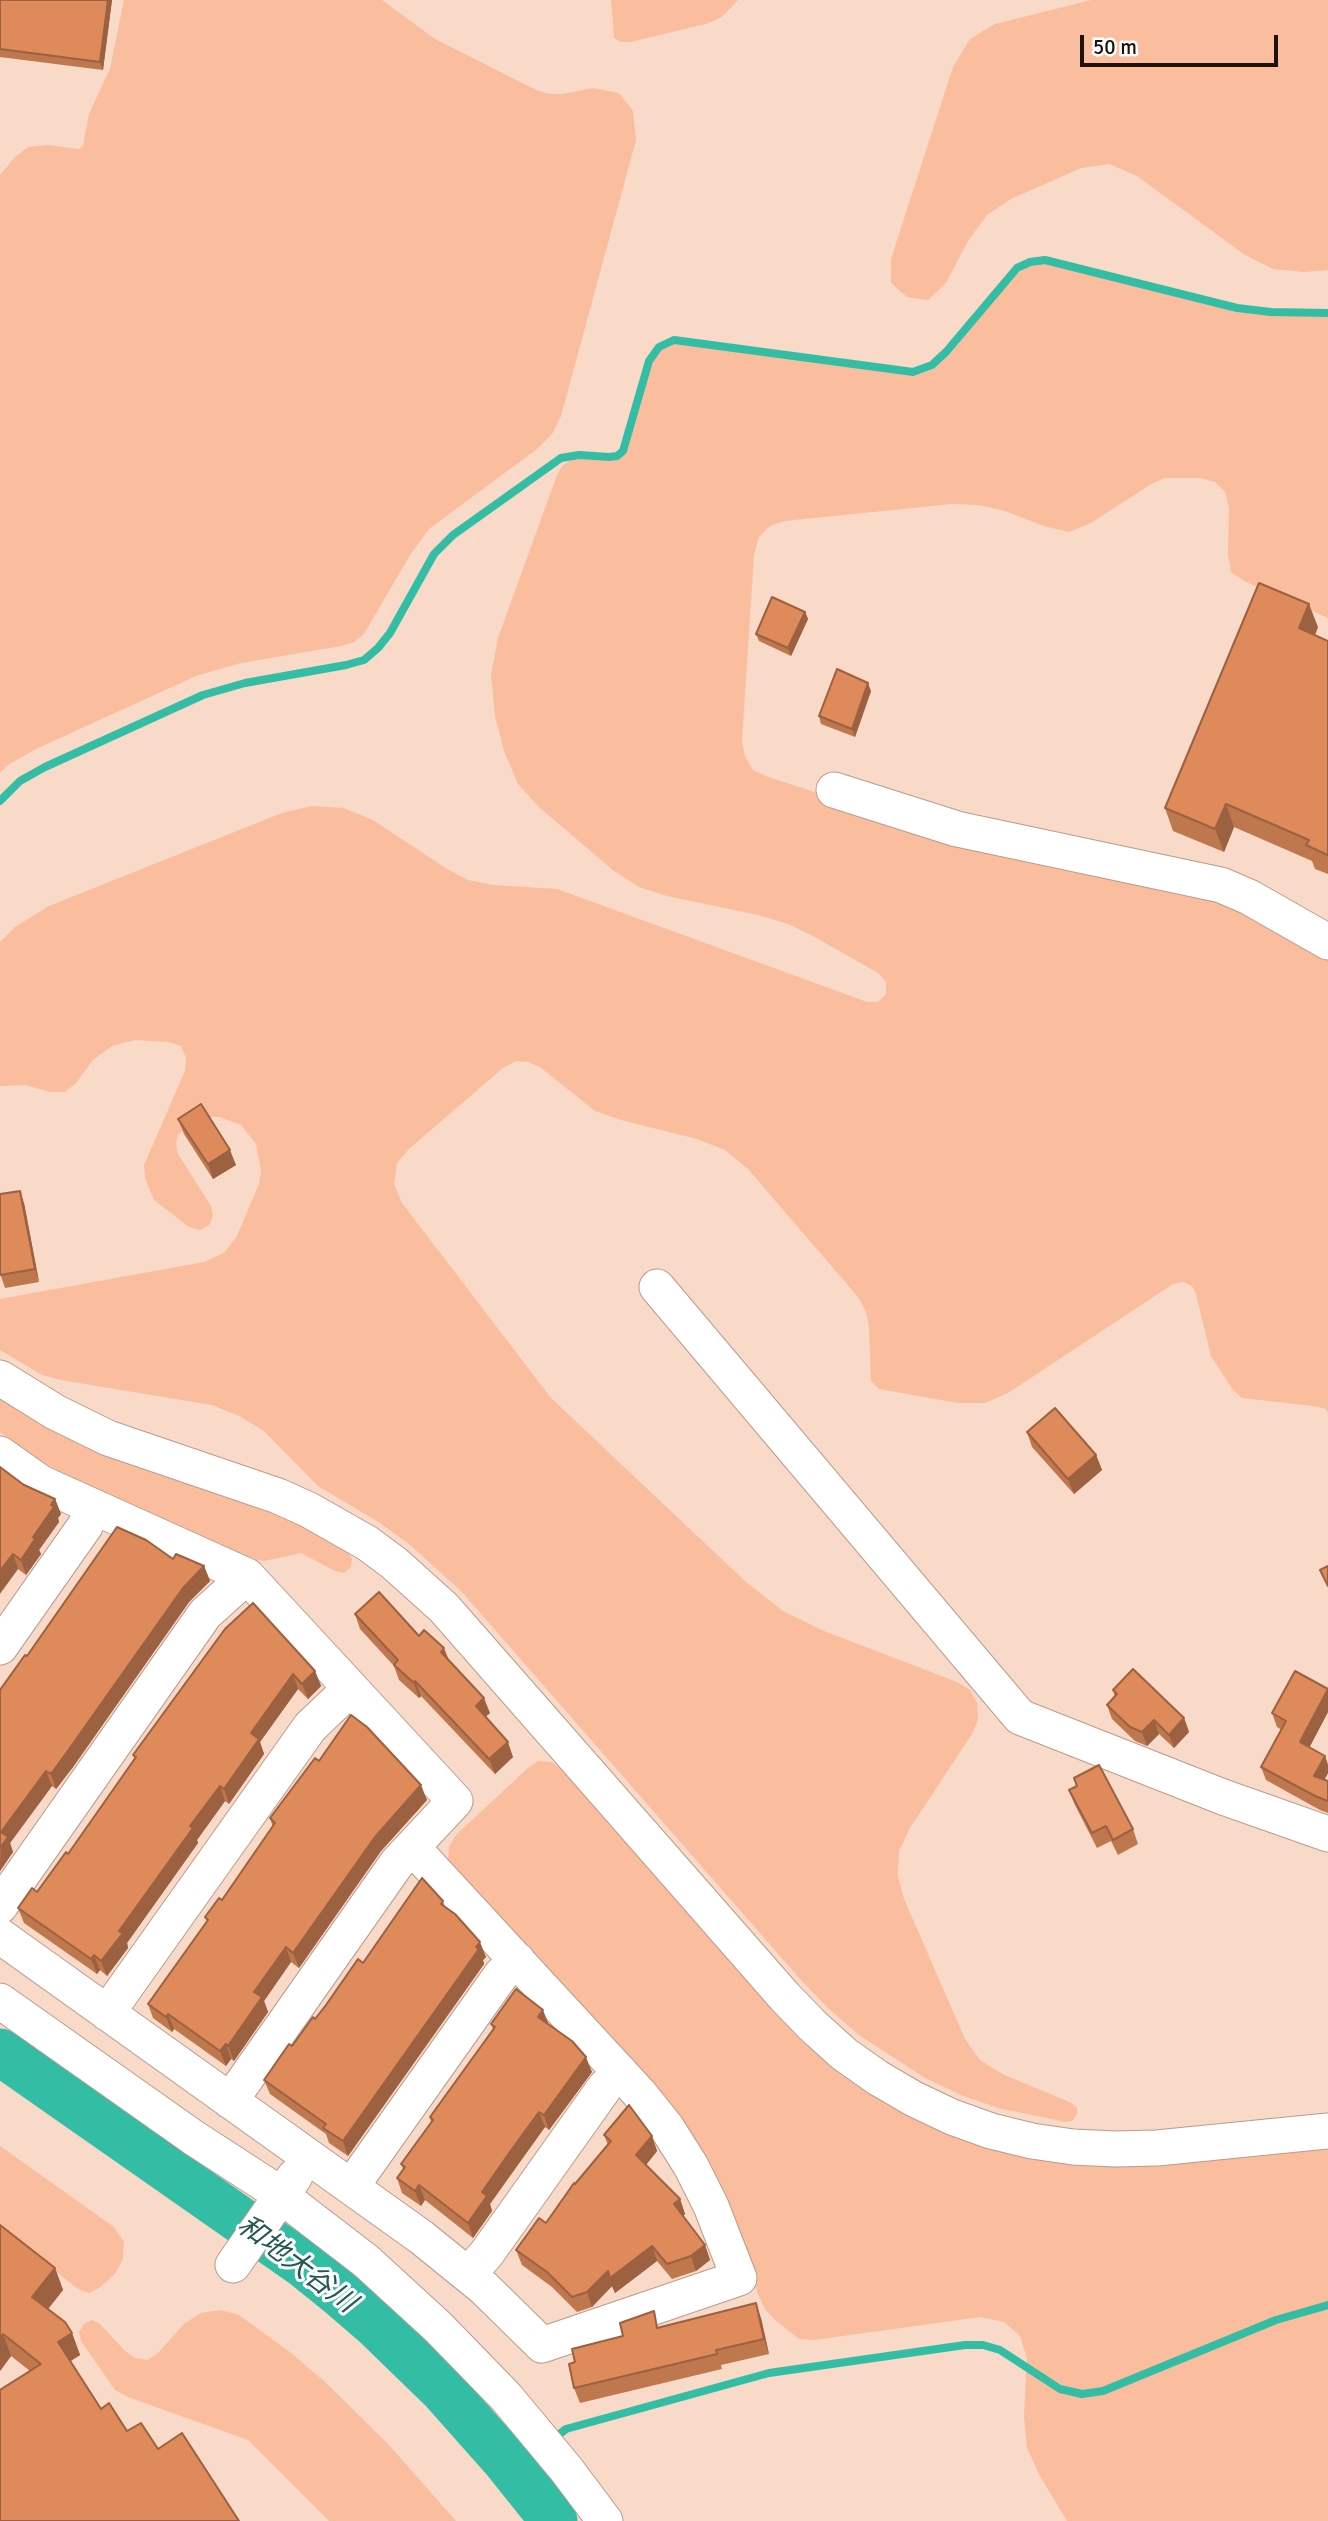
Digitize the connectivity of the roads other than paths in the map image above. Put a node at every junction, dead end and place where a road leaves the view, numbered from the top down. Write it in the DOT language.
graph roads {
  1 [pos="834,790"];
  2 [pos="1328,942"];
  3 [pos="657,1287"];
  4 [pos="0,1378"];
  5 [pos="0,1454"];
  6 [pos="94,1507"];
  7 [pos="247,1576"];
  8 [pos="0,1647"];
  9 [pos="351,1688"];
  10 [pos="1328,1834"];
  11 [pos="412,1847"];
  12 [pos="0,1906"];
  13 [pos="0,1936"];
  14 [pos="517,1960"];
  15 [pos="0,2001"];
  16 [pos="107,2014"];
  17 [pos="620,2073"];
  18 [pos="230,2101"];
  19 [pos="1328,2131"];
  20 [pos="308,2157"];
  21 [pos="351,2188"];
  22 [pos="279,2199"];
  23 [pos="234,2262"];
  24 [pos="468,2275"];
  25 [pos="605,2521"];
  1 -- 2 [label="street"];
  3 -- 10 [label="street"];
  4 -- 19 [label="street"];
  5 -- 6 [label="street"];
  6 -- 7 [label="street"];
  6 -- 8 [label="street"];
  7 -- 9 [label="street"];
  7 -- 12 [label="street"];
  9 -- 11 [label="street"];
  9 -- 16 [label="street"];
  11 -- 14 [label="street"];
  11 -- 18 [label="street"];
  13 -- 16 [label="street"];
  14 -- 17 [label="street"];
  14 -- 21 [label="street"];
  15 -- 22 [label="street"];
  16 -- 18 [label="street"];
  17 -- 24 [label="street"];
  17 -- 24 [label="street"];
  18 -- 20 [label="street"];
  20 -- 21 [label="street"];
  20 -- 22 [label="street"];
  21 -- 24 [label="street"];
  22 -- 23 [label="street"];
  22 -- 25 [label="street"];
}
